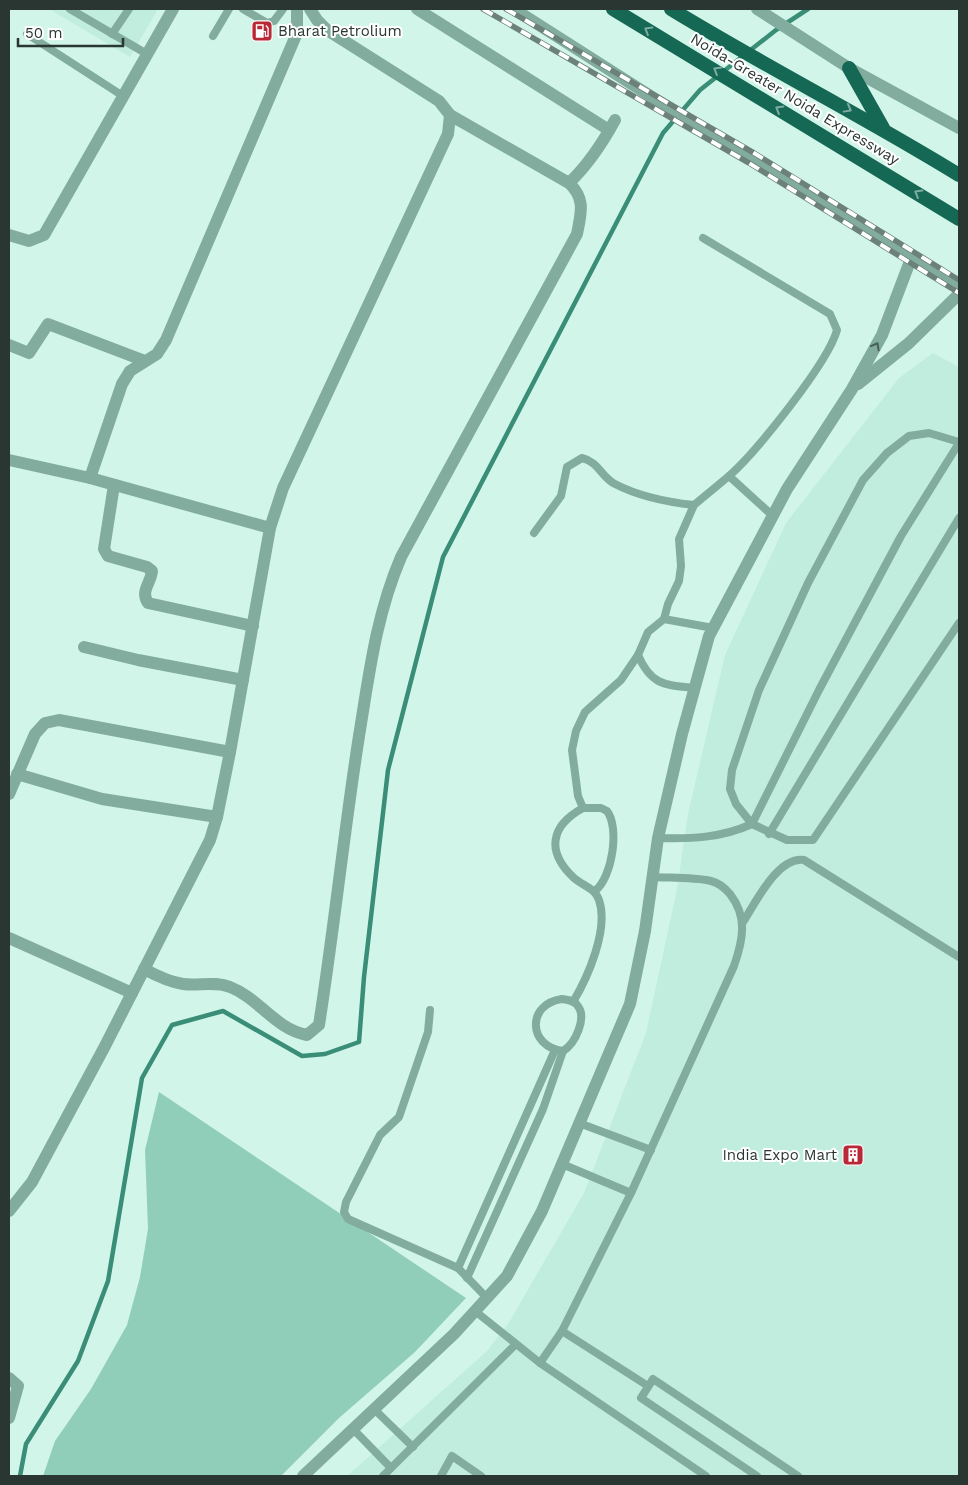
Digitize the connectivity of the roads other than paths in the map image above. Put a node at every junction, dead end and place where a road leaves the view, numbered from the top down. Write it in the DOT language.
graph roads {
  1 [pos="70,9"];
  2 [pos="129,9"];
  3 [pos="173,9"];
  4 [pos="230,9"];
  5 [pos="243,9"];
  6 [pos="283,9"];
  7 [pos="297,9"];
  8 [pos="310,9"];
  9 [pos="417,9"];
  10 [pos="514,9"];
  11 [pos="613,9"];
  12 [pos="671,9"];
  13 [pos="757,9"];
  14 [pos="27,34"];
  15 [pos="112,34"];
  16 [pos="213,36"];
  17 [pos="147,54"];
  18 [pos="849,68"];
  19 [pos="123,96"];
  20 [pos="450,114"];
  21 [pos="884,128"];
  22 [pos="959,128"];
  23 [pos="959,175"];
  24 [pos="569,182"];
  25 [pos="959,219"];
  26 [pos="9,235"];
  27 [pos="703,238"];
  28 [pos="912,256"];
  29 [pos="959,286"];
  30 [pos="959,294"];
  31 [pos="9,345"];
  32 [pos="145,362"];
  33 [pos="852,389"];
  34 [pos="959,443"];
  35 [pos="9,460"];
  36 [pos="729,476"];
  37 [pos="90,478"];
  38 [pos="114,485"];
  39 [pos="694,506"];
  40 [pos="773,516"];
  41 [pos="959,518"];
  42 [pos="270,528"];
  43 [pos="534,533"];
  44 [pos="664,619"];
  45 [pos="959,623"];
  46 [pos="253,626"];
  47 [pos="713,628"];
  48 [pos="84,647"];
  49 [pos="638,655"];
  50 [pos="243,680"];
  51 [pos="695,688"];
  52 [pos="230,752"];
  53 [pos="17,774"];
  54 [pos="9,794"];
  55 [pos="583,808"];
  56 [pos="218,817"];
  57 [pos="752,824"];
  58 [pos="769,834"];
  59 [pos="658,838"];
  60 [pos="653,878"];
  61 [pos="595,891"];
  62 [pos="743,922"];
  63 [pos="9,938"];
  64 [pos="959,957"];
  65 [pos="144,969"];
  66 [pos="132,993"];
  67 [pos="573,1002"];
  68 [pos="430,1010"];
  69 [pos="559,1051"];
  70 [pos="579,1123"];
  71 [pos="651,1150"];
  72 [pos="562,1164"];
  73 [pos="631,1193"];
  74 [pos="9,1211"];
  75 [pos="458,1268"];
  76 [pos="467,1278"];
  77 [pos="487,1298"];
  78 [pos="475,1311"];
  79 [pos="562,1330"];
  80 [pos="515,1345"];
  81 [pos="540,1363"];
  82 [pos="9,1378"];
  83 [pos="648,1386"];
  84 [pos="374,1409"];
  85 [pos="9,1418"];
  86 [pos="353,1429"];
  87 [pos="413,1447"];
  88 [pos="391,1468"];
  89 [pos="303,1476"];
  90 [pos="383,1476"];
  91 [pos="441,1476"];
  92 [pos="481,1476"];
  93 [pos="706,1476"];
  94 [pos="757,1476"];
  95 [pos="798,1476"];
  1 -- 15 [label="lane"];
  2 -- 15 [label="lane"];
  3 -- 17 [label="street"];
  4 -- 16 [label="lane"];
  5 -- 6 [label="lane"];
  7 -- 32 [label="street"];
  8 -- 20 [label="street"];
  9 -- 24 [label="street"];
  10 -- 28 [label="street"];
  25 -- 11 [label="highway, Noida-Greater Noida Expressway, one-way"];
  12 -- 21 [label="highway, Noida-Greater Noida Expressway, one-way"];
  13 -- 18 [label="street"];
  14 -- 19 [label="lane"];
  15 -- 17 [label="lane"];
  17 -- 19 [label="street"];
  18 -- 21 [label="highway"];
  18 -- 22 [label="street"];
  19 -- 26 [label="street"];
  20 -- 24 [label="street"];
  20 -- 42 [label="street"];
  21 -- 23 [label="highway, Noida-Greater Noida Expressway"];
  24 -- 65 [label="street"];
  27 -- 36 [label="lane"];
  28 -- 29 [label="street"];
  33 -- 28 [label="street, one-way"];
  30 -- 33 [label="street"];
  31 -- 32 [label="street"];
  32 -- 37 [label="street"];
  33 -- 40 [label="street"];
  34 -- 57 [label="lane"];
  34 -- 57 [label="lane"];
  35 -- 37 [label="street"];
  36 -- 39 [label="lane"];
  36 -- 40 [label="lane"];
  37 -- 38 [label="street"];
  38 -- 42 [label="street"];
  38 -- 46 [label="street"];
  39 -- 43 [label="lane"];
  39 -- 44 [label="lane"];
  40 -- 47 [label="street"];
  41 -- 58 [label="lane"];
  42 -- 46 [label="street"];
  44 -- 47 [label="lane"];
  44 -- 49 [label="lane"];
  45 -- 58 [label="lane"];
  46 -- 50 [label="street"];
  47 -- 51 [label="street"];
  48 -- 50 [label="street"];
  49 -- 51 [label="lane"];
  49 -- 55 [label="lane"];
  50 -- 52 [label="street"];
  51 -- 59 [label="street"];
  52 -- 53 [label="street"];
  52 -- 56 [label="street"];
  53 -- 54 [label="street"];
  53 -- 56 [label="street"];
  55 -- 61 [label="lane"];
  55 -- 61 [label="lane"];
  56 -- 65 [label="street"];
  57 -- 58 [label="lane"];
  57 -- 59 [label="lane"];
  59 -- 60 [label="street"];
  60 -- 62 [label="lane"];
  60 -- 70 [label="street"];
  61 -- 67 [label="lane"];
  62 -- 64 [label="lane"];
  62 -- 71 [label="lane"];
  63 -- 66 [label="street"];
  65 -- 66 [label="street"];
  66 -- 74 [label="street"];
  67 -- 69 [label="lane"];
  67 -- 69 [label="lane"];
  68 -- 75 [label="lane"];
  69 -- 75 [label="lane"];
  69 -- 76 [label="lane"];
  70 -- 71 [label="lane"];
  70 -- 72 [label="street"];
  71 -- 73 [label="lane"];
  72 -- 73 [label="lane"];
  72 -- 77 [label="street"];
  73 -- 79 [label="lane"];
  75 -- 76 [label="lane"];
  76 -- 77 [label="lane"];
  77 -- 78 [label="street"];
  78 -- 80 [label="lane"];
  78 -- 84 [label="street"];
  79 -- 81 [label="lane"];
  79 -- 83 [label="lane"];
  80 -- 81 [label="lane"];
  80 -- 87 [label="lane"];
  81 -- 93 [label="lane"];
  82 -- 85 [label="street"];
  83 -- 94 [label="lane"];
  83 -- 95 [label="lane"];
  84 -- 86 [label="street"];
  84 -- 87 [label="lane"];
  86 -- 88 [label="lane"];
  86 -- 89 [label="street"];
  87 -- 88 [label="lane"];
  88 -- 90 [label="lane"];
  91 -- 92 [label="lane"];
}
